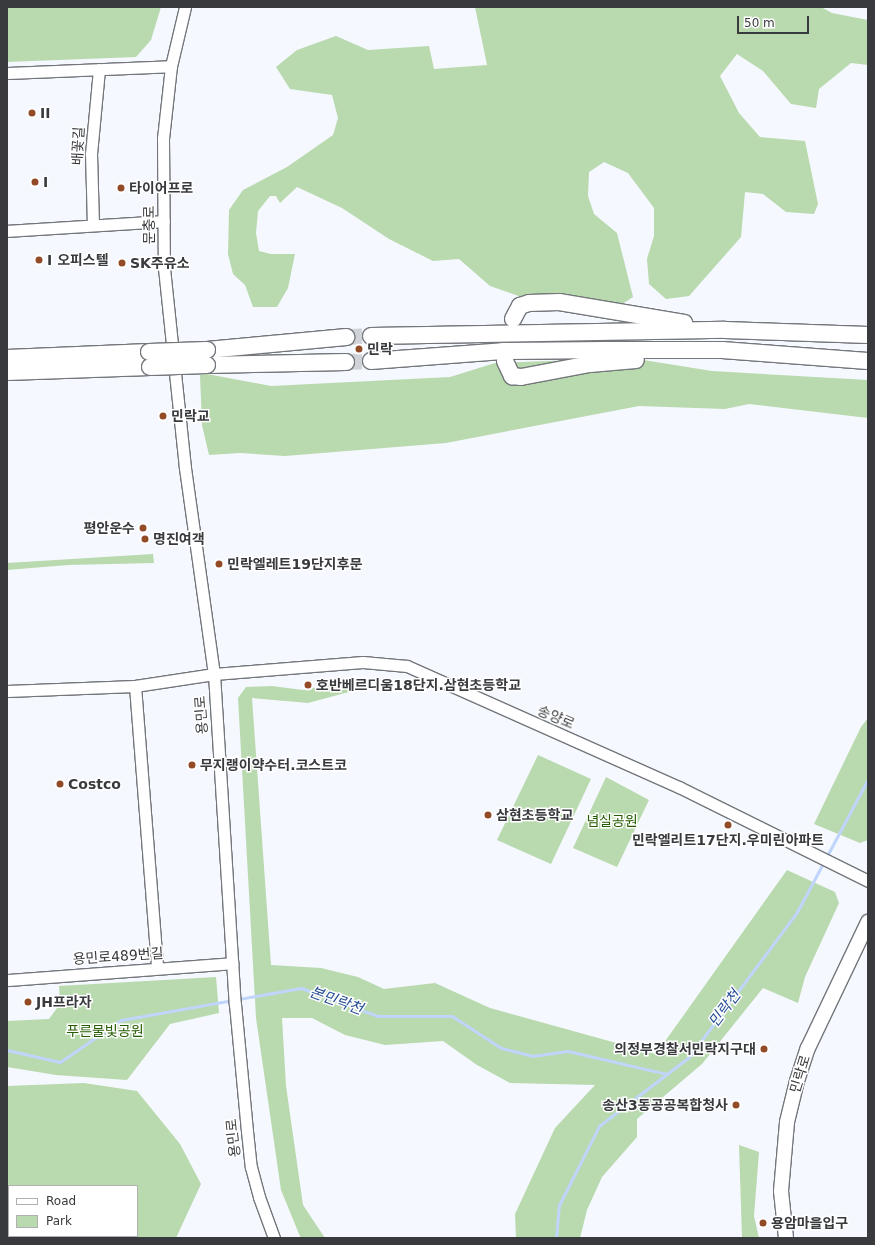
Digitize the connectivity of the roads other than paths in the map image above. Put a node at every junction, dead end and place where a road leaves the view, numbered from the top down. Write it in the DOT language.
graph roads {
  1 [pos="185,7"];
  2 [pos="171,66"];
  3 [pos="100,69"];
  4 [pos="7,73"];
  5 [pos="164,221"];
  6 [pos="93,225"];
  7 [pos="7,231"];
  8 [pos="513,319"];
  9 [pos="725,330"];
  10 [pos="868,331"];
  11 [pos="818,333"];
  12 [pos="868,335"];
  13 [pos="371,336"];
  14 [pos="346,337"];
  15 [pos="722,350"];
  16 [pos="818,356"];
  17 [pos="207,357"];
  18 [pos="868,357"];
  19 [pos="7,358"];
  20 [pos="149,360"];
  21 [pos="371,361"];
  22 [pos="505,361"];
  23 [pos="868,361"];
  24 [pos="346,362"];
  25 [pos="68,370"];
  26 [pos="7,372"];
  27 [pos="7,377"];
  28 [pos="185,468"];
  29 [pos="214,674"];
  30 [pos="135,686"];
  31 [pos="7,691"];
  32 [pos="868,881"];
  33 [pos="868,922"];
  34 [pos="232,963"];
  35 [pos="157,968"];
  36 [pos="7,980"];
  37 [pos="274,1238"];
  38 [pos="786,1238"];
  1 -- 2 [label="street, 문충로"];
  2 -- 3 [label="street"];
  2 -- 5 [label="street, 문충로"];
  3 -- 4 [label="street"];
  3 -- 6 [label="street, 배꽃길"];
  5 -- 6 [label="street"];
  5 -- 28 [label="street, 문충로"];
  6 -- 7 [label="street"];
  8 -- 9 [label="highway"];
  9 -- 11 [label="highway"];
  9 -- 13 [label="highway"];
  10 -- 11 [label="highway"];
  11 -- 12 [label="highway"];
  14 -- 17 [label="highway"];
  15 -- 16 [label="highway"];
  15 -- 21 [label="highway"];
  15 -- 22 [label="highway"];
  16 -- 18 [label="highway"];
  16 -- 23 [label="highway"];
  17 -- 20 [label="highway, bridge"];
  17 -- 24 [label="highway"];
  19 -- 20 [label="highway"];
  20 -- 25 [label="highway"];
  25 -- 26 [label="highway"];
  25 -- 27 [label="highway"];
  28 -- 29 [label="street, 용민로"];
  29 -- 30 [label="street"];
  29 -- 32 [label="street, 송양로"];
  29 -- 34 [label="street, 용민로"];
  30 -- 31 [label="street"];
  30 -- 35 [label="street"];
  33 -- 38 [label="main road, 민락로"];
  34 -- 35 [label="street, 용민로489번길"];
  34 -- 37 [label="street, 용민로"];
  35 -- 36 [label="street, 용민로489번길"];
}
